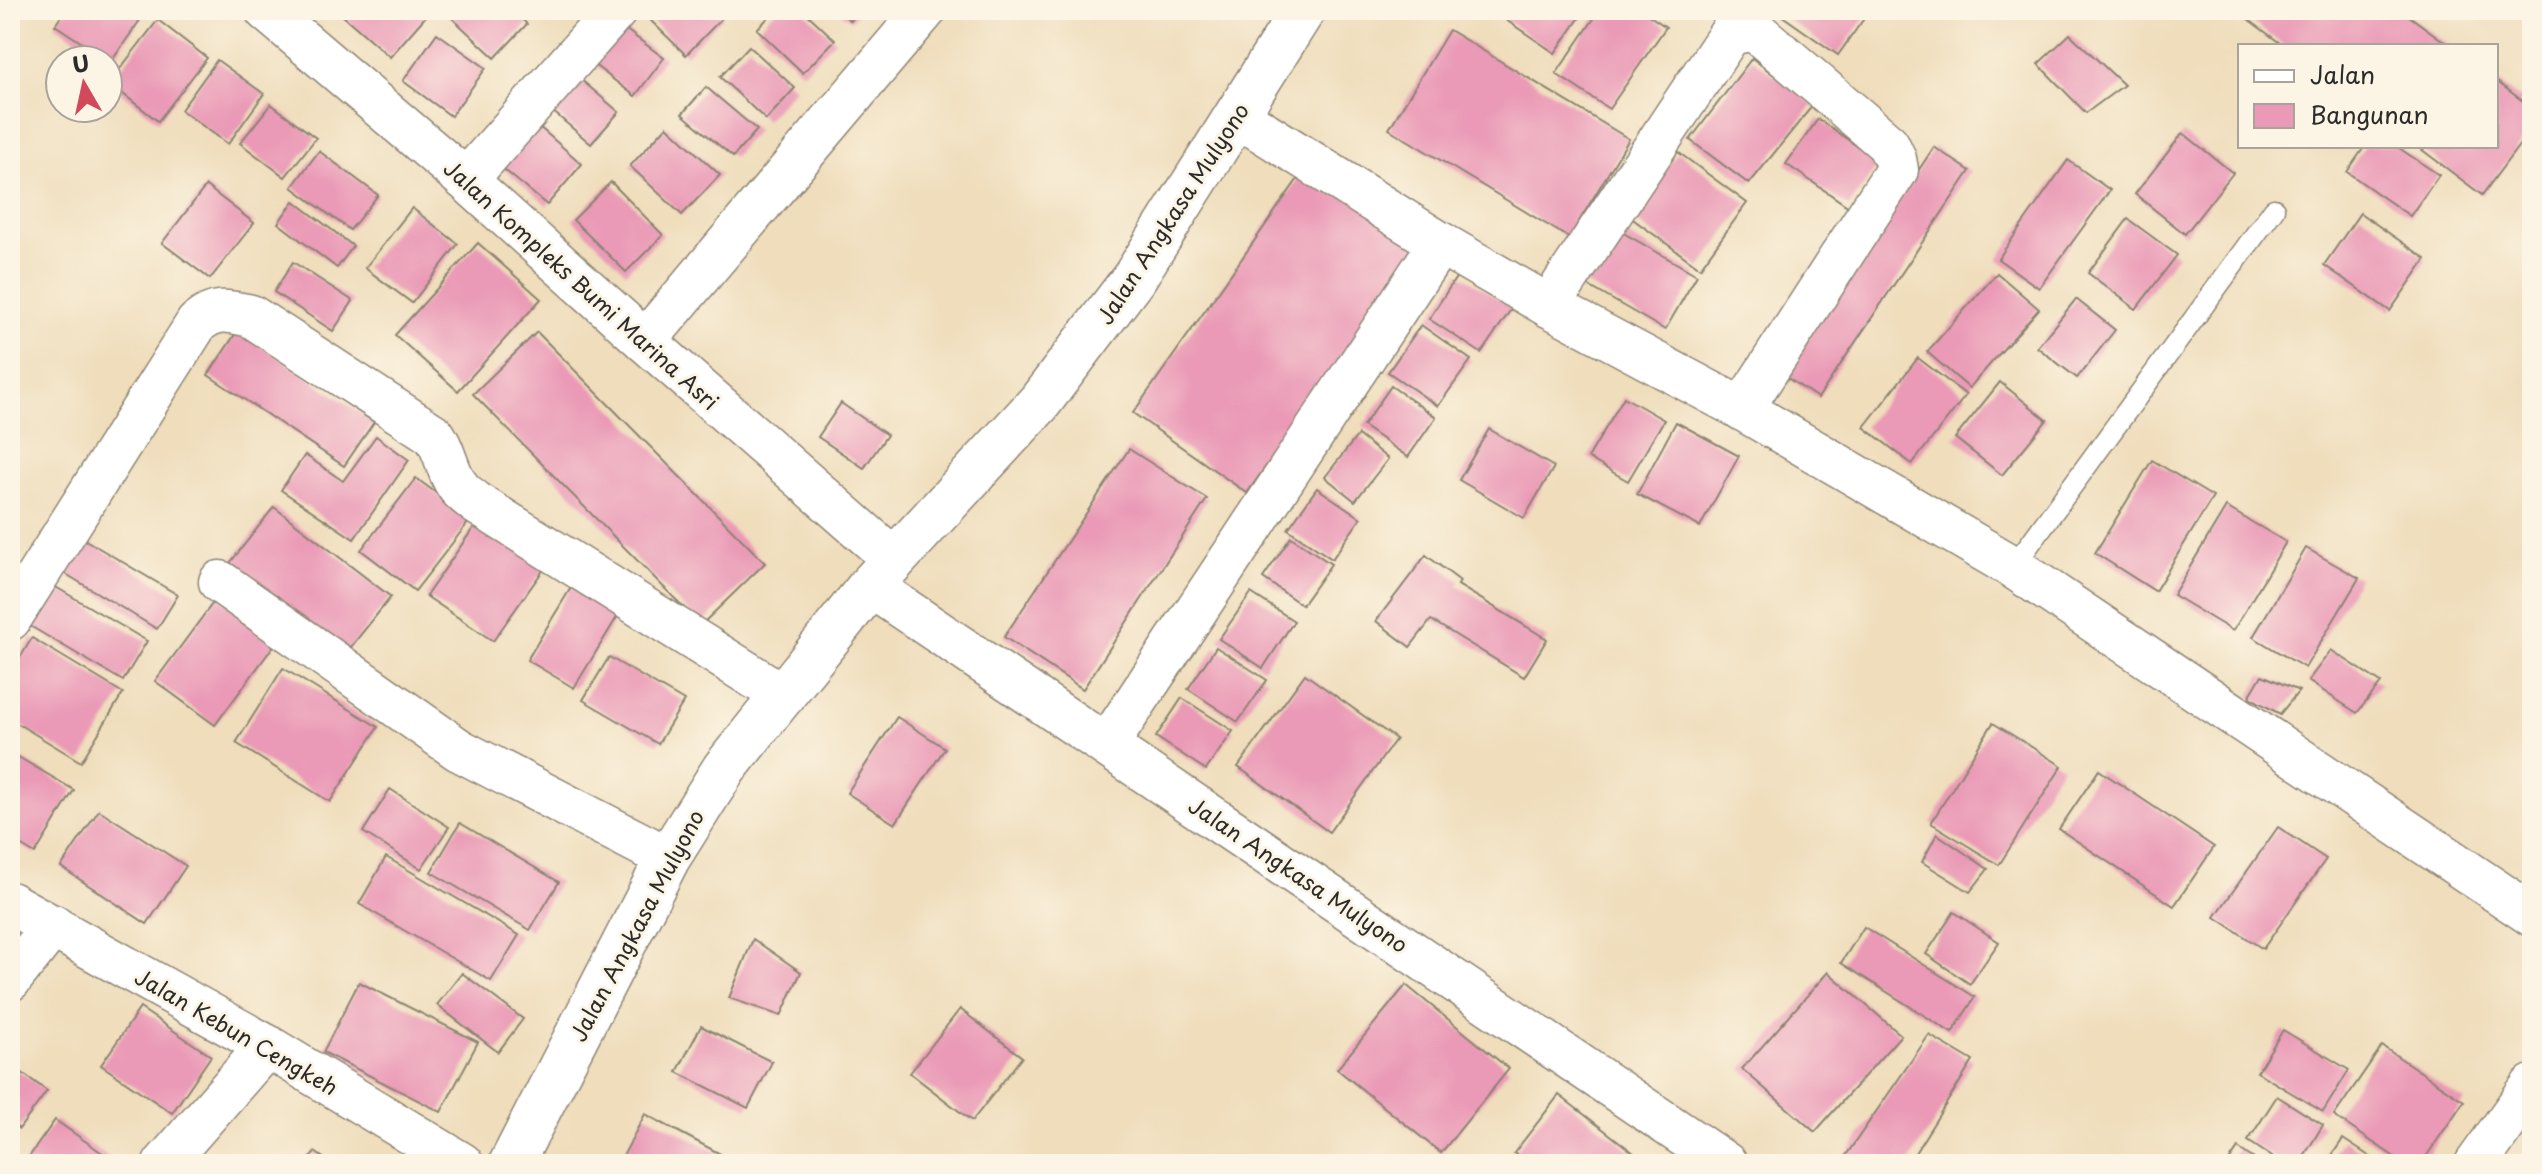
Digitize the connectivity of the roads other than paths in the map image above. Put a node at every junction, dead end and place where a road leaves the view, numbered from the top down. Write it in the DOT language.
graph roads {
  1 [pos="616,10"];
  2 [pos="925,10"];
  3 [pos="1303,10"];
  4 [pos="288,17"];
  5 [pos="1236,115"];
  6 [pos="466,180"];
  7 [pos="2274,209"];
  8 [pos="1440,243"];
  9 [pos="1549,306"];
  10 [pos="645,341"];
  11 [pos="1742,409"];
  12 [pos="2013,567"];
  13 [pos="883,573"];
  14 [pos="220,582"];
  15 [pos="10,619"];
  16 [pos="784,696"];
  17 [pos="1107,745"];
  18 [pos="668,858"];
  19 [pos="10,903"];
  20 [pos="2532,915"];
  21 [pos="53,926"];
  22 [pos="10,980"];
  23 [pos="267,1046"];
  24 [pos="2532,1086"];
  25 [pos="1671,1149"];
  26 [pos="164,1164"];
  27 [pos="462,1164"];
  28 [pos="511,1164"];
  29 [pos="1726,1164"];
  30 [pos="2476,1164"];
  1 -- 6 [label="street"];
  2 -- 10 [label="street"];
  3 -- 5 [label="main road, Jalan Angkasa Mulyono"];
  4 -- 6 [label="street, Jalan Kompleks Bumi Marina Asri"];
  5 -- 8 [label="street"];
  5 -- 13 [label="main road, Jalan Angkasa Mulyono"];
  6 -- 10 [label="street, Jalan Kompleks Bumi Marina Asri"];
  7 -- 12 [label="lane"];
  8 -- 9 [label="street"];
  8 -- 17 [label="street"];
  9 -- 11 [label="street"];
  9 -- 11 [label="street"];
  10 -- 13 [label="street, Jalan Kompleks Bumi Marina Asri"];
  11 -- 12 [label="street"];
  12 -- 20 [label="street"];
  13 -- 16 [label="main road, Jalan Angkasa Mulyono"];
  13 -- 17 [label="street, Jalan Angkasa Mulyono"];
  14 -- 18 [label="street"];
  15 -- 16 [label="street"];
  16 -- 18 [label="main road, Jalan Angkasa Mulyono"];
  17 -- 25 [label="street, Jalan Angkasa Mulyono"];
  18 -- 28 [label="main road, Jalan Angkasa Mulyono"];
  19 -- 21 [label="street, Jalan Kebun Cengkeh"];
  21 -- 22 [label="street"];
  21 -- 23 [label="street, Jalan Kebun Cengkeh"];
  23 -- 26 [label="street"];
  23 -- 27 [label="street, Jalan Kebun Cengkeh"];
  24 -- 30 [label="street"];
  25 -- 29 [label="street, Jalan Angkasa Mulyono"];
}
